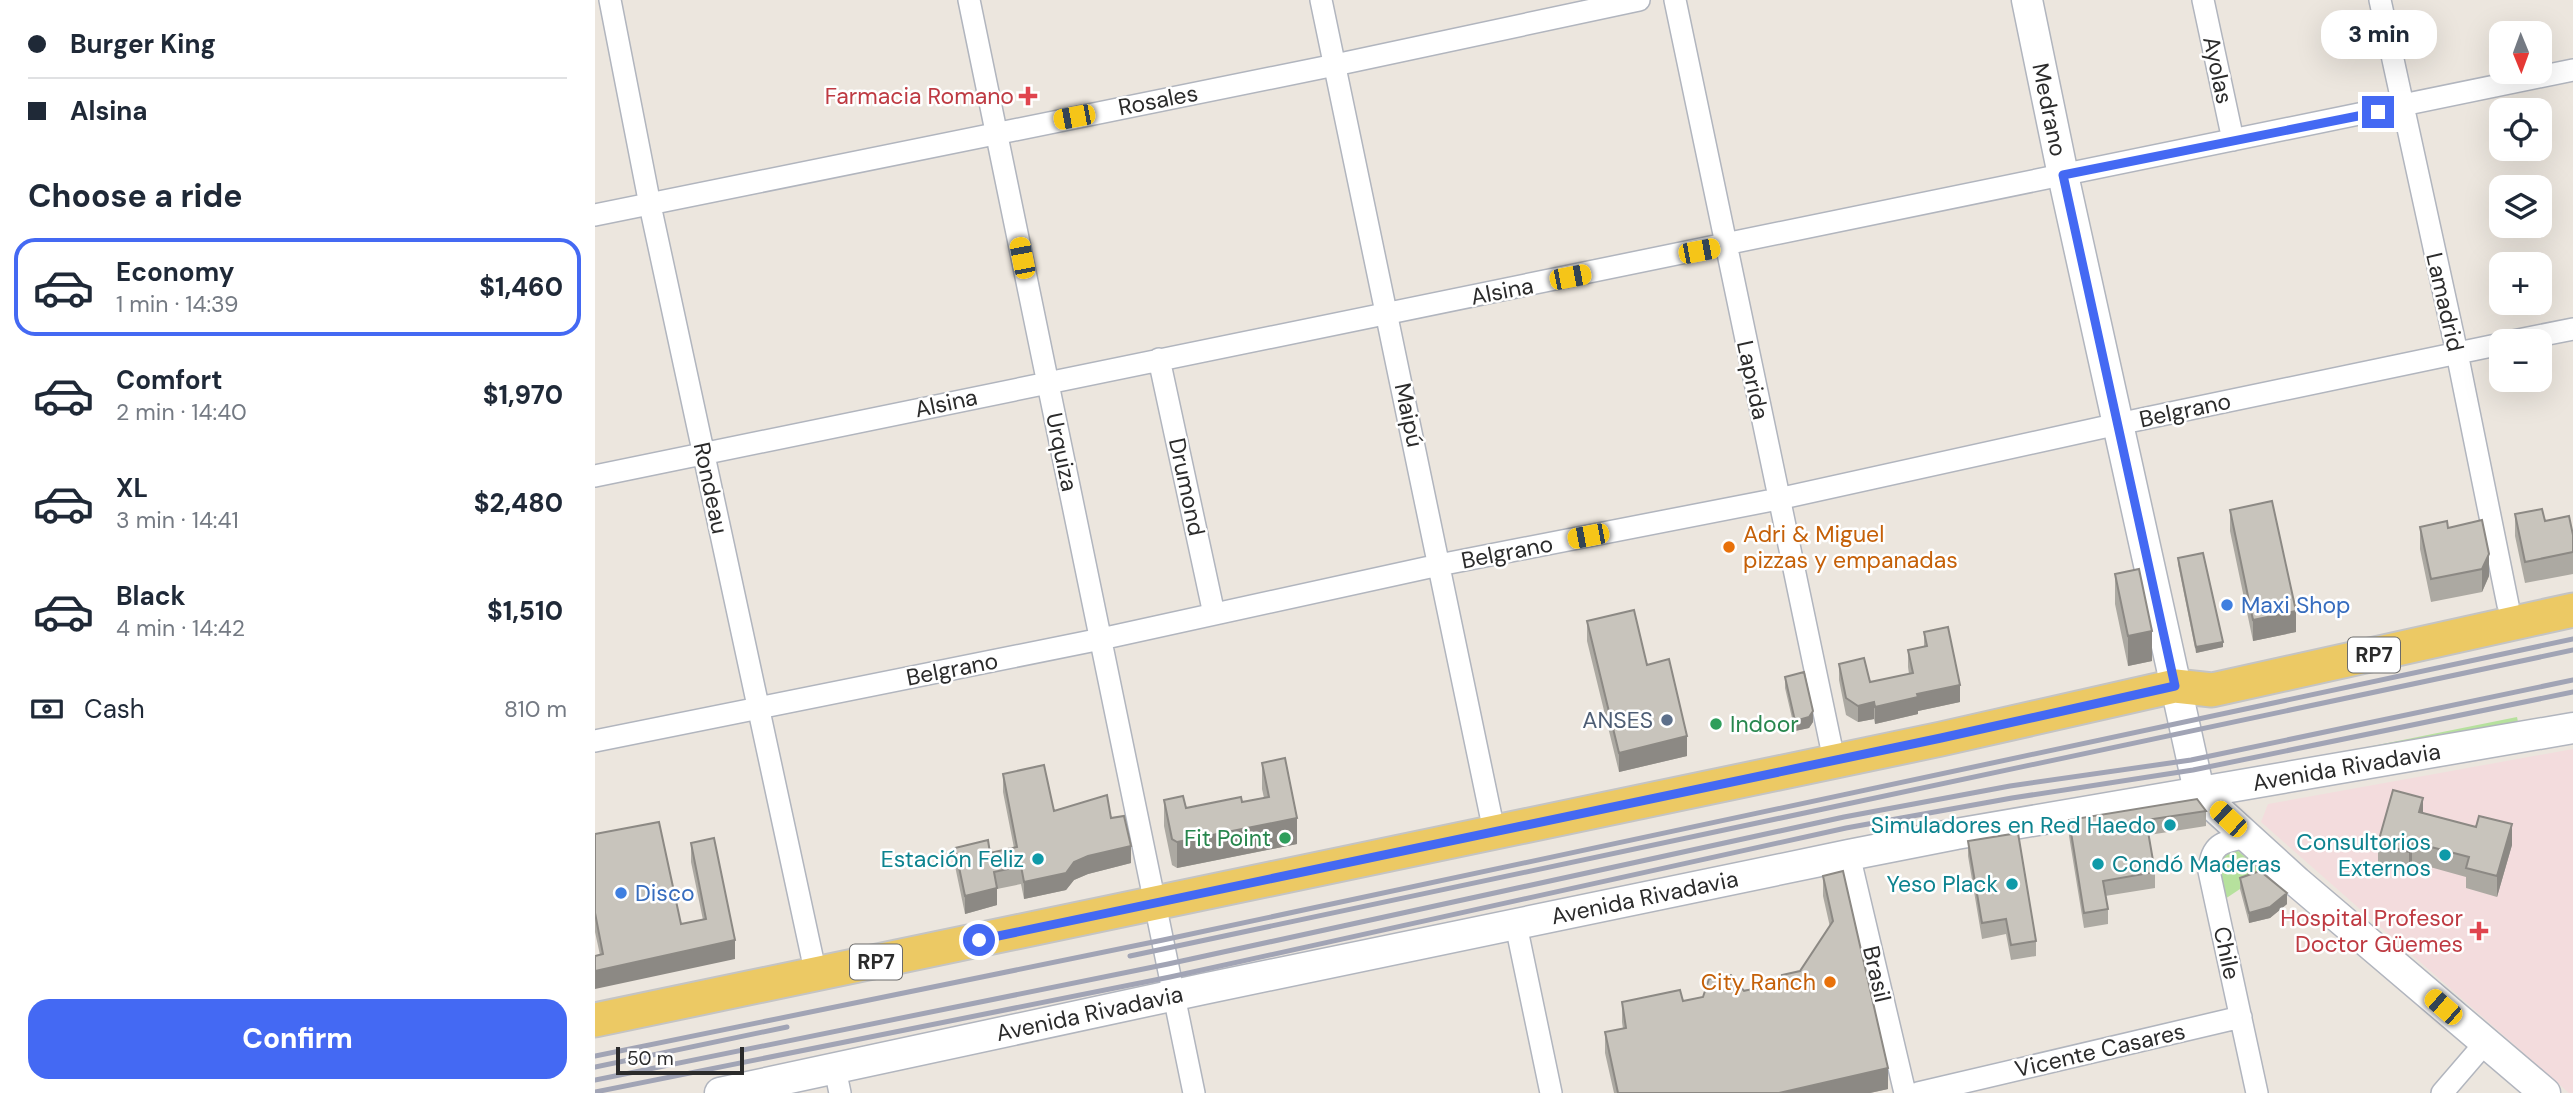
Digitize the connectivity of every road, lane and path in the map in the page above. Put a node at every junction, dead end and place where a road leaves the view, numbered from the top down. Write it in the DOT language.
graph roads {
  1 [pos="610,0"];
  2 [pos="969,0"];
  3 [pos="1321,0"];
  4 [pos="1639,0"];
  5 [pos="1675,0"];
  6 [pos="2027,0"];
  7 [pos="2203,0"];
  8 [pos="2380,0"];
  9 [pos="1335,65"];
  10 [pos="2573,70"];
  11 [pos="2402,107"];
  12 [pos="996,132"];
  13 [pos="2233,140"];
  14 [pos="2063,175"];
  15 [pos="650,205"];
  16 [pos="595,215"];
  17 [pos="1725,246"];
  18 [pos="1388,314"];
  19 [pos="2573,329"];
  20 [pos="2552,333"];
  21 [pos="2489,346"];
  22 [pos="2457,353"];
  23 [pos="1159,359"];
  24 [pos="1047,383"];
  25 [pos="2118,424"];
  26 [pos="704,454"];
  27 [pos="595,476"];
  28 [pos="1778,499"];
  29 [pos="1439,565"];
  30 [pos="2573,592"];
  31 [pos="2508,605"];
  32 [pos="2573,610"];
  33 [pos="1214,614"];
  34 [pos="1101,639"];
  35 [pos="2175,686"];
  36 [pos="759,709"];
  37 [pos="2573,728"];
  38 [pos="595,741"];
  39 [pos="1834,760"];
  40 [pos="2202,792"];
  41 [pos="1494,831"];
  42 [pos="2247,836"];
  43 [pos="1849,855"];
  44 [pos="1156,904"];
  45 [pos="1516,925"];
  46 [pos="816,975"];
  47 [pos="1174,995"];
  48 [pos="2241,1017"];
  49 [pos="595,1020"];
  50 [pos="2485,1043"];
  51 [pos="838,1081"];
  52 [pos="720,1093"];
  53 [pos="1194,1093"];
  54 [pos="1551,1093"];
  55 [pos="1905,1093"];
  56 [pos="1918,1093"];
  57 [pos="2257,1093"];
  58 [pos="2442,1093"];
  59 [pos="2545,1093"];
  1 -- 15 [label="street, Rondeau"];
  2 -- 12 [label="street, Urquiza"];
  3 -- 9 [label="street, Maipú"];
  4 -- 9 [label="street, Rosales"];
  5 -- 17 [label="street, Laprida"];
  6 -- 14 [label="main road, Medrano"];
  7 -- 13 [label="street, Ayolas"];
  8 -- 11 [label="street, Lamadrid"];
  9 -- 12 [label="street, Rosales"];
  9 -- 18 [label="street, Maipú"];
  10 -- 11 [label="street, Alsina"];
  11 -- 13 [label="street, Alsina"];
  11 -- 22 [label="street, Lamadrid"];
  12 -- 15 [label="street, Rosales"];
  12 -- 24 [label="street, Urquiza"];
  13 -- 14 [label="street, Alsina"];
  14 -- 17 [label="street, Alsina"];
  14 -- 25 [label="main road, Medrano"];
  15 -- 16 [label="street, Rosales"];
  15 -- 26 [label="street, Rondeau"];
  17 -- 18 [label="street, Alsina"];
  17 -- 28 [label="street, Laprida"];
  18 -- 23 [label="street, Alsina"];
  18 -- 29 [label="street, Maipú"];
  19 -- 20 [label="street"];
  21 -- 22 [label="street, Belgrano"];
  22 -- 25 [label="street, Belgrano"];
  22 -- 31 [label="street, Lamadrid"];
  23 -- 24 [label="street, Alsina"];
  23 -- 33 [label="street, Drumond"];
  24 -- 26 [label="street, Alsina"];
  24 -- 34 [label="street, Urquiza"];
  25 -- 28 [label="street, Belgrano"];
  25 -- 35 [label="main road, Medrano"];
  26 -- 27 [label="street, Alsina"];
  26 -- 36 [label="street, Rondeau"];
  28 -- 29 [label="street, Belgrano"];
  28 -- 39 [label="street, Laprida"];
  29 -- 33 [label="street, Belgrano"];
  29 -- 41 [label="street, Maipú"];
  30 -- 31 [label="main road, RP7"];
  31 -- 35 [label="main road, RP7"];
  32 -- 35 [label="main road, RP7"];
  33 -- 34 [label="street, Belgrano"];
  34 -- 36 [label="street, Belgrano"];
  34 -- 44 [label="street, Urquiza"];
  35 -- 39 [label="main road, RP7"];
  35 -- 40 [label="main road, Medrano"];
  36 -- 38 [label="street, Belgrano"];
  36 -- 46 [label="street, Rondeau"];
  37 -- 40 [label="main road, Avenida Rivadavia"];
  39 -- 41 [label="main road, RP7"];
  40 -- 42 [label="main road"];
  40 -- 43 [label="main road, Avenida Rivadavia"];
  41 -- 44 [label="main road, RP7"];
  42 -- 48 [label="street, Chile"];
  42 -- 50 [label="main road"];
  43 -- 45 [label="main road, Avenida Rivadavia"];
  43 -- 55 [label="street, Brasil"];
  44 -- 46 [label="main road, RP7"];
  44 -- 47 [label="street, Urquiza"];
  45 -- 47 [label="main road, Avenida Rivadavia"];
  45 -- 54 [label="street"];
  46 -- 49 [label="main road, RP7"];
  47 -- 51 [label="main road, Avenida Rivadavia"];
  47 -- 53 [label="street, Urquiza"];
  48 -- 56 [label="street, Vicente Casares"];
  48 -- 57 [label="street, Chile"];
  50 -- 58 [label="street"];
  50 -- 59 [label="main road"];
  51 -- 52 [label="main road, Avenida Rivadavia"];
}
